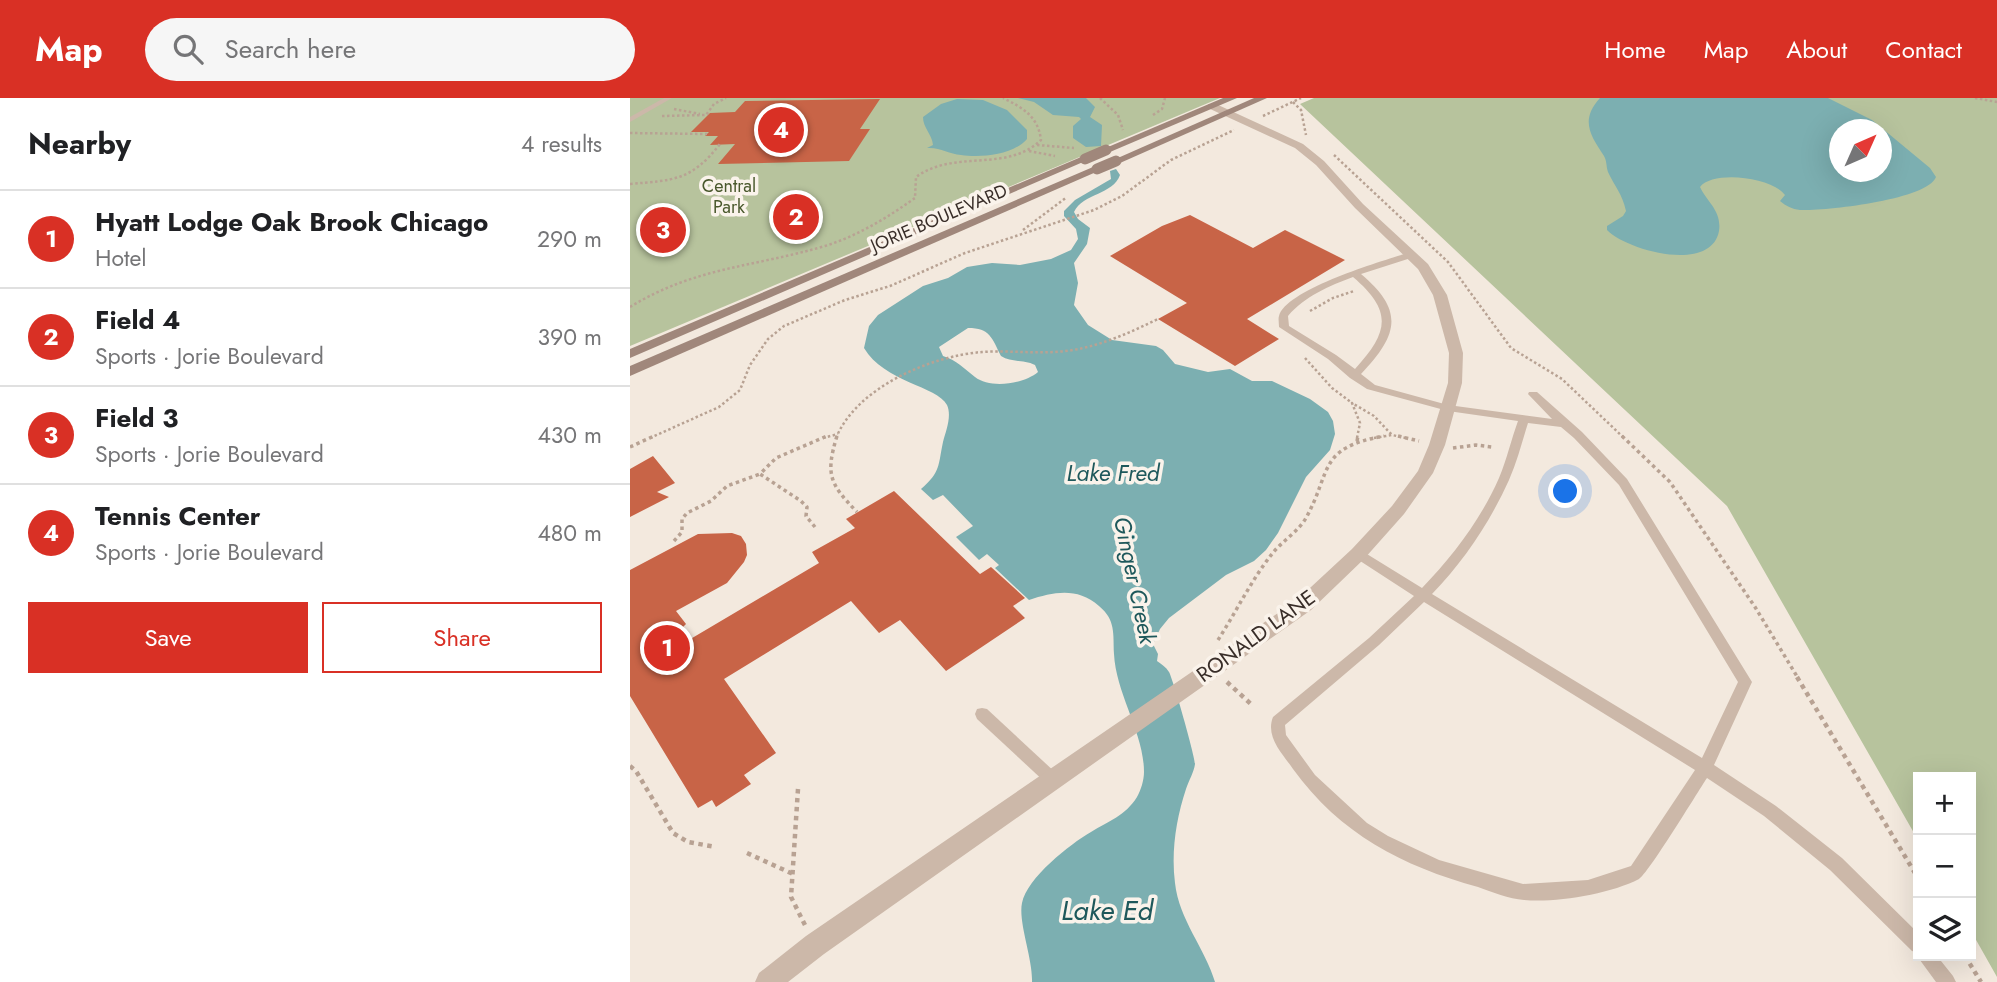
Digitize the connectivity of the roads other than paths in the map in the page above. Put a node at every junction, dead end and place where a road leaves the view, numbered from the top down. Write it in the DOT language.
graph roads {
  1 [pos="669,98"];
  2 [pos="1232,98"];
  3 [pos="1262,98"];
  4 [pos="1212,106"];
  5 [pos="1228,113"];
  6 [pos="630,120"];
  7 [pos="1411,255"];
  8 [pos="1355,274"];
  9 [pos="630,354"];
  10 [pos="630,371"];
  11 [pos="1354,376"];
  12 [pos="1533,394"];
  13 [pos="1448,408"];
  14 [pos="1524,418"];
  15 [pos="1564,424"];
  16 [pos="1358,554"];
  17 [pos="1423,596"];
  18 [pos="982,714"];
  19 [pos="1704,768"];
  20 [pos="1052,779"];
  21 [pos="1913,939"];
  22 [pos="1930,961"];
  23 [pos="768,982"];
  24 [pos="1947,982"];
  1 -- 6 [label="lane"];
  2 -- 4 [label="main road, JORIE BOULEVARD"];
  3 -- 5 [label="main road, JORIE BOULEVARD"];
  4 -- 5 [label="street, RONALD LANE"];
  4 -- 9 [label="main road, JORIE BOULEVARD, bridge"];
  5 -- 7 [label="street, RONALD LANE"];
  5 -- 10 [label="main road, JORIE BOULEVARD, bridge"];
  7 -- 8 [label="lane"];
  7 -- 13 [label="street, RONALD LANE"];
  8 -- 11 [label="lane"];
  8 -- 11 [label="lane"];
  11 -- 13 [label="lane"];
  12 -- 15 [label="lane"];
  13 -- 14 [label="lane"];
  13 -- 16 [label="street, RONALD LANE"];
  14 -- 15 [label="lane"];
  14 -- 17 [label="lane"];
  15 -- 19 [label="lane"];
  16 -- 17 [label="lane"];
  16 -- 20 [label="street, RONALD LANE"];
  17 -- 19 [label="lane"];
  17 -- 19 [label="lane"];
  18 -- 20 [label="lane"];
  19 -- 21 [label="lane"];
  20 -- 23 [label="street, RONALD LANE"];
  22 -- 24 [label="lane"];
}
